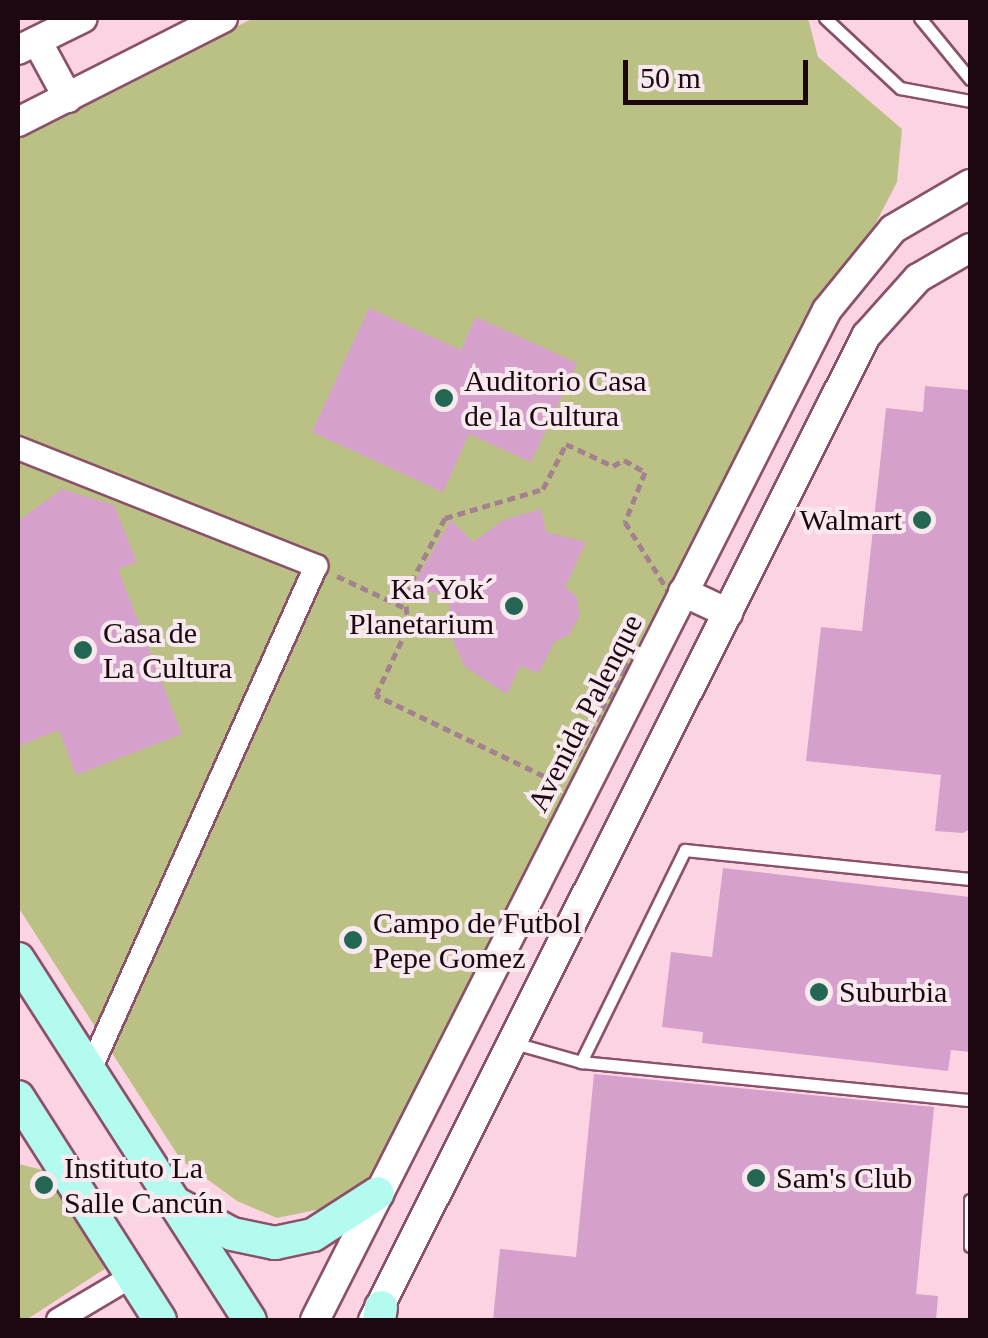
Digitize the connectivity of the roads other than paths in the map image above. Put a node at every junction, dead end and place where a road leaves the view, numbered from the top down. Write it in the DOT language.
graph roads {
  1 [pos="83,18"];
  2 [pos="223,18"];
  3 [pos="825,18"];
  4 [pos="920,18"];
  5 [pos="27,46"];
  6 [pos="970,80"];
  7 [pos="68,98"];
  8 [pos="970,101"];
  9 [pos="18,122"];
  10 [pos="970,184"];
  11 [pos="970,248"];
  12 [pos="18,448"];
  13 [pos="683,592"];
  14 [pos="728,613"];
  15 [pos="970,879"];
  16 [pos="18,959"];
  17 [pos="514,1043"];
  18 [pos="580,1062"];
  19 [pos="89,1072"];
  20 [pos="970,1100"];
  21 [pos="22,1115"];
  22 [pos="378,1193"];
  23 [pos="970,1200"];
  24 [pos="175,1203"];
  25 [pos="357,1240"];
  26 [pos="970,1246"];
  27 [pos="398,1270"];
  28 [pos="132,1276"];
  29 [pos="378,1316"];
  30 [pos="58,1320"];
  31 [pos="160,1320"];
  32 [pos="250,1320"];
  33 [pos="315,1320"];
  1 -- 5 [label="street"];
  2 -- 7 [label="street"];
  3 -- 8 [label="lane"];
  4 -- 6 [label="lane"];
  5 -- 7 [label="street"];
  7 -- 9 [label="street"];
  10 -- 13 [label="street, Avenida Palenque"];
  11 -- 14 [label="street"];
  12 -- 19 [label="street"];
  13 -- 14 [label="street"];
  13 -- 22 [label="street, Avenida Palenque"];
  14 -- 17 [label="street"];
  15 -- 18 [label="lane"];
  16 -- 19 [label="main road"];
  17 -- 18 [label="lane"];
  17 -- 27 [label="street"];
  18 -- 20 [label="lane"];
  19 -- 24 [label="main road"];
  21 -- 28 [label="main road"];
  22 -- 24 [label="main road"];
  22 -- 25 [label="street, Avenida Palenque"];
  23 -- 26 [label="lane"];
  24 -- 32 [label="main road"];
  25 -- 27 [label="street"];
  25 -- 33 [label="street, Avenida Palenque"];
  27 -- 29 [label="street"];
  28 -- 30 [label="street"];
  28 -- 31 [label="main road"];
}
